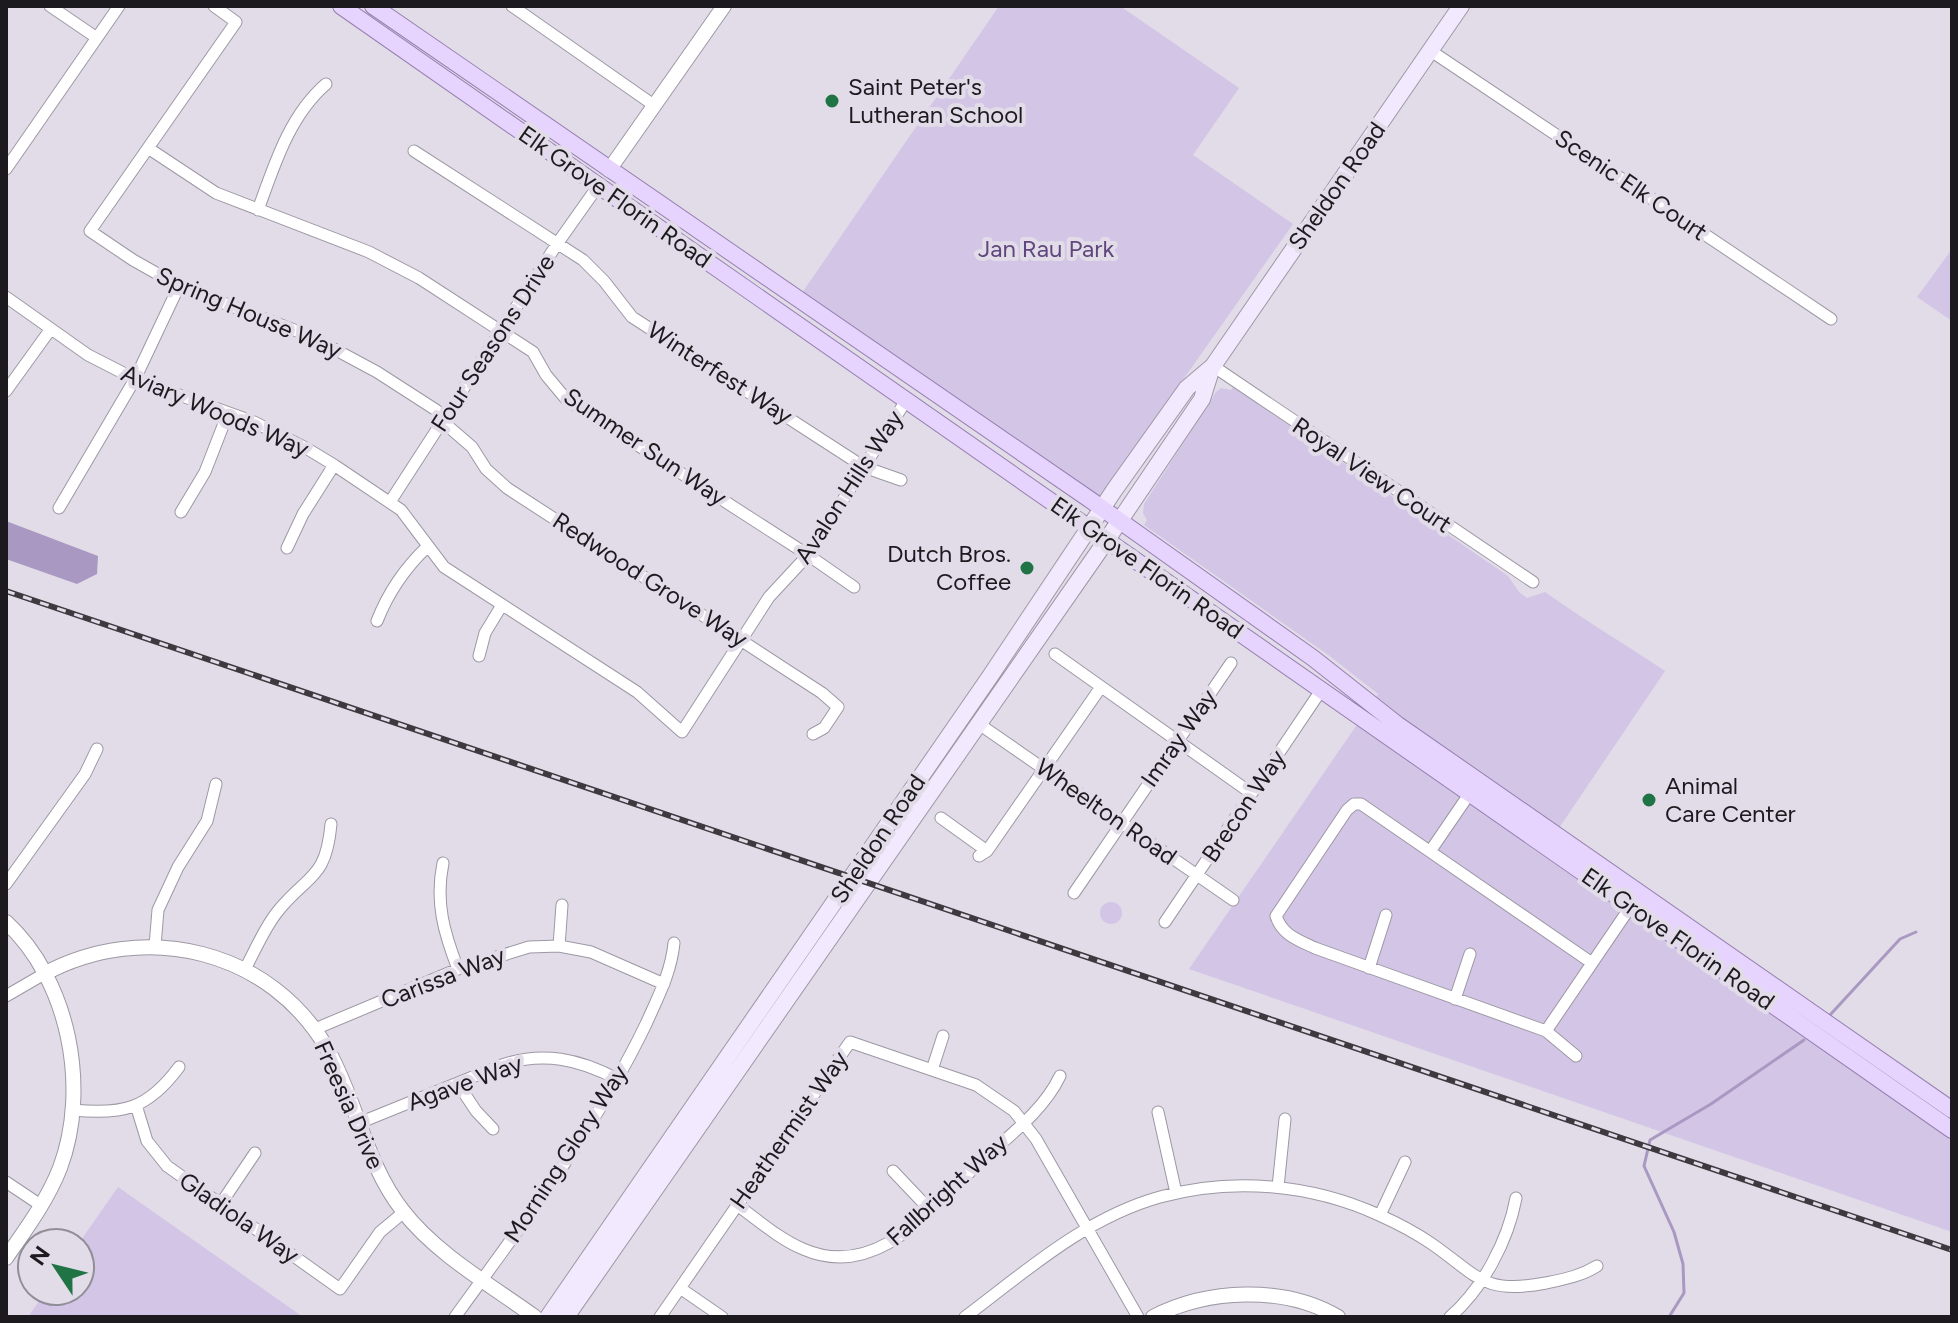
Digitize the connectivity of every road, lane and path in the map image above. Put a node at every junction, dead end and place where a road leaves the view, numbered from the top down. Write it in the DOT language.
graph roads {
  1 [pos="50,6"];
  2 [pos="119,6"];
  3 [pos="214,6"];
  4 [pos="341,6"];
  5 [pos="373,6"];
  6 [pos="512,6"];
  7 [pos="1461,6"];
  8 [pos="718,8"];
  9 [pos="97,38"];
  10 [pos="1431,51"];
  11 [pos="326,84"];
  12 [pos="655,106"];
  13 [pos="502,119"];
  14 [pos="148,148"];
  15 [pos="414,151"];
  16 [pos="6,169"];
  17 [pos="609,170"];
  18 [pos="598,186"];
  19 [pos="638,188"];
  20 [pos="258,210"];
  21 [pos="557,244"];
  22 [pos="179,286"];
  23 [pos="6,297"];
  24 [pos="1831,319"];
  25 [pos="50,330"];
  26 [pos="502,330"];
  27 [pos="1213,366"];
  28 [pos="135,379"];
  29 [pos="6,391"];
  30 [pos="907,399"];
  31 [pos="228,413"];
  32 [pos="444,420"];
  33 [pos="334,465"];
  34 [pos="864,467"];
  35 [pos="901,480"];
  36 [pos="390,502"];
  37 [pos="59,508"];
  38 [pos="1102,510"];
  39 [pos="181,512"];
  40 [pos="1118,522"];
  41 [pos="1089,529"];
  42 [pos="1106,541"];
  43 [pos="427,547"];
  44 [pos="287,548"];
  45 [pos="808,555"];
  46 [pos="1533,582"];
  47 [pos="854,587"];
  48 [pos="502,605"];
  49 [pos="377,621"];
  50 [pos="742,639"];
  51 [pos="1055,654"];
  52 [pos="479,656"];
  53 [pos="1231,663"];
  54 [pos="991,675"];
  55 [pos="1101,687"];
  56 [pos="1322,689"];
  57 [pos="1352,689"];
  58 [pos="979,724"];
  59 [pos="682,732"];
  60 [pos="813,734"];
  61 [pos="1177,741"];
  62 [pos="97,749"];
  63 [pos="959,753"];
  64 [pos="1044,769"];
  65 [pos="216,784"];
  66 [pos="1251,793"];
  67 [pos="1470,793"];
  68 [pos="941,818"];
  69 [pos="1120,822"];
  70 [pos="331,824"];
  71 [pos="1431,850"];
  72 [pos="443,863"];
  73 [pos="1197,875"];
  74 [pos="6,884"];
  75 [pos="1074,893"];
  76 [pos="1634,898"];
  77 [pos="1233,900"];
  78 [pos="562,905"];
  79 [pos="1386,915"];
  80 [pos="6,922"];
  81 [pos="1165,922"];
  82 [pos="674,943"];
  83 [pos="155,946"];
  84 [pos="559,946"];
  85 [pos="1470,954"];
  86 [pos="1592,963"];
  87 [pos="1369,968"];
  88 [pos="458,969"];
  89 [pos="244,971"];
  90 [pos="44,974"];
  91 [pos="664,984"];
  92 [pos="6,996"];
  93 [pos="1455,999"];
  94 [pos="315,1029"];
  95 [pos="1546,1031"];
  96 [pos="943,1036"];
  97 [pos="1576,1056"];
  98 [pos="179,1067"];
  99 [pos="932,1070"];
  100 [pos="1060,1076"];
  101 [pos="617,1079"];
  102 [pos="458,1084"];
  103 [pos="136,1105"];
  104 [pos="73,1110"];
  105 [pos="1952,1110"];
  106 [pos="1158,1112"];
  107 [pos="1285,1119"];
  108 [pos="1024,1121"];
  109 [pos="359,1123"];
  110 [pos="493,1129"];
  111 [pos="1952,1130"];
  112 [pos="255,1153"];
  113 [pos="1405,1162"];
  114 [pos="893,1171"];
  115 [pos="6,1182"];
  116 [pos="1278,1187"];
  117 [pos="1176,1193"];
  118 [pos="1516,1198"];
  119 [pos="220,1205"];
  120 [pos="737,1205"];
  121 [pos="42,1206"];
  122 [pos="930,1210"];
  123 [pos="404,1212"];
  124 [pos="1380,1215"];
  125 [pos="1087,1227"];
  126 [pos="6,1258"];
  127 [pos="1597,1266"];
  128 [pos="483,1279"];
  129 [pos="1481,1281"];
  130 [pos="680,1288"];
  131 [pos="455,1317"];
  132 [pos="535,1317"];
  133 [pos="548,1317"];
  134 [pos="566,1317"];
  135 [pos="660,1317"];
  136 [pos="722,1317"];
  137 [pos="965,1317"];
  138 [pos="1138,1317"];
  139 [pos="1153,1317"];
  140 [pos="1338,1317"];
  141 [pos="1450,1317"];
  1 -- 9 [label="street"];
  2 -- 9 [label="street"];
  3 -- 14 [label="street, Spring House Way"];
  4 -- 13 [label="main road, Elk Grove Florin Road"];
  5 -- 17 [label="main road, Elk Grove Florin Road"];
  6 -- 12 [label="street"];
  7 -- 10 [label="main road, Sheldon Road"];
  8 -- 12 [label="street"];
  9 -- 16 [label="street"];
  10 -- 24 [label="street, Scenic Elk Court"];
  10 -- 27 [label="main road, Sheldon Road"];
  11 -- 20 [label="street"];
  12 -- 17 [label="street"];
  13 -- 17 [label="main road"];
  13 -- 18 [label="main road, Elk Grove Florin Road"];
  14 -- 20 [label="street, Summer Sun Way"];
  14 -- 22 [label="street, Spring House Way"];
  15 -- 21 [label="street, Winterfest Way"];
  17 -- 19 [label="main road, Elk Grove Florin Road"];
  18 -- 19 [label="main road"];
  18 -- 21 [label="street, Four Seasons Drive"];
  18 -- 30 [label="main road, Elk Grove Florin Road"];
  19 -- 38 [label="main road, Elk Grove Florin Road"];
  20 -- 26 [label="street, Summer Sun Way"];
  21 -- 26 [label="street, Four Seasons Drive"];
  21 -- 34 [label="street, Winterfest Way"];
  22 -- 28 [label="street"];
  22 -- 32 [label="street, Spring House Way"];
  23 -- 25 [label="street, Aviary Woods Way"];
  25 -- 28 [label="street, Aviary Woods Way"];
  25 -- 29 [label="street"];
  26 -- 32 [label="street, Four Seasons Drive"];
  26 -- 45 [label="street, Summer Sun Way"];
  27 -- 38 [label="main road, Sheldon Road"];
  27 -- 40 [label="main road, Sheldon Road"];
  27 -- 46 [label="street, Royal View Court"];
  28 -- 31 [label="street, Aviary Woods Way"];
  28 -- 37 [label="street"];
  30 -- 34 [label="street, Avalon Hills Way"];
  30 -- 41 [label="main road, Elk Grove Florin Road"];
  31 -- 33 [label="street, Aviary Woods Way"];
  31 -- 39 [label="street"];
  32 -- 36 [label="street, Four Seasons Drive"];
  32 -- 50 [label="street, Redwood Grove Way"];
  33 -- 36 [label="street, Aviary Woods Way"];
  33 -- 44 [label="street"];
  34 -- 35 [label="street, Winterfest Way"];
  34 -- 45 [label="street, Avalon Hills Way"];
  36 -- 43 [label="street, Aviary Woods Way"];
  38 -- 40 [label="main road, Elk Grove Florin Road"];
  38 -- 41 [label="main road, Sheldon Road"];
  40 -- 42 [label="main road, Sheldon Road"];
  40 -- 57 [label="main road, Elk Grove Florin Road"];
  41 -- 42 [label="main road, Elk Grove Florin Road"];
  41 -- 54 [label="main road, Sheldon Road"];
  42 -- 56 [label="main road, Elk Grove Florin Road"];
  42 -- 58 [label="main road, Sheldon Road"];
  43 -- 48 [label="street, Aviary Woods Way"];
  43 -- 49 [label="street"];
  45 -- 47 [label="street, Summer Sun Way"];
  45 -- 50 [label="street, Avalon Hills Way"];
  48 -- 52 [label="street"];
  48 -- 59 [label="street, Aviary Woods Way"];
  50 -- 59 [label="street, Avalon Hills Way"];
  50 -- 60 [label="street, Redwood Grove Way"];
  51 -- 55 [label="street"];
  53 -- 61 [label="street, Imray Way"];
  54 -- 63 [label="main road"];
  54 -- 133 [label="main road, Sheldon Road"];
  55 -- 61 [label="street"];
  55 -- 64 [label="street"];
  56 -- 57 [label="main road"];
  56 -- 66 [label="street, Brecon Way"];
  56 -- 67 [label="main road, Elk Grove Florin Road"];
  57 -- 76 [label="main road, Elk Grove Florin Road"];
  58 -- 63 [label="main road, Sheldon Road"];
  58 -- 64 [label="street, Wheelton Road"];
  61 -- 66 [label="street"];
  61 -- 69 [label="street, Imray Way"];
  62 -- 74 [label="street"];
  63 -- 134 [label="main road, Sheldon Road"];
  64 -- 68 [label="street"];
  64 -- 69 [label="street, Wheelton Road"];
  65 -- 83 [label="street"];
  66 -- 73 [label="street, Brecon Way"];
  67 -- 71 [label="street"];
  67 -- 76 [label="main road, Elk Grove Florin Road"];
  69 -- 73 [label="street, Wheelton Road"];
  69 -- 75 [label="street, Imray Way"];
  70 -- 89 [label="street"];
  71 -- 86 [label="street"];
  71 -- 87 [label="street"];
  72 -- 88 [label="street"];
  73 -- 77 [label="street, Wheelton Road"];
  73 -- 81 [label="street, Brecon Way"];
  76 -- 86 [label="street"];
  76 -- 105 [label="main road, Elk Grove Florin Road"];
  76 -- 111 [label="main road, Elk Grove Florin Road"];
  78 -- 84 [label="street"];
  79 -- 87 [label="street"];
  80 -- 90 [label="street"];
  82 -- 91 [label="street, Morning Glory Way"];
  83 -- 89 [label="street, Freesia Drive"];
  83 -- 90 [label="street, Freesia Drive"];
  84 -- 88 [label="street, Carissa Way"];
  84 -- 91 [label="street, Carissa Way"];
  85 -- 93 [label="street"];
  86 -- 95 [label="street"];
  87 -- 93 [label="street"];
  88 -- 94 [label="street, Carissa Way"];
  89 -- 94 [label="street, Freesia Drive"];
  90 -- 92 [label="street"];
  90 -- 104 [label="street"];
  91 -- 101 [label="street, Morning Glory Way"];
  93 -- 95 [label="street"];
  94 -- 109 [label="street, Freesia Drive"];
  95 -- 97 [label="street"];
  96 -- 99 [label="street"];
  98 -- 103 [label="street"];
  99 -- 108 [label="street, Heathermist Way"];
  99 -- 120 [label="street, Heathermist Way"];
  100 -- 108 [label="street, Fallbright Way"];
  101 -- 102 [label="street, Agave Way"];
  101 -- 128 [label="street, Morning Glory Way"];
  102 -- 109 [label="street, Agave Way"];
  102 -- 110 [label="street"];
  103 -- 104 [label="street"];
  103 -- 119 [label="street, Gladiola Way"];
  104 -- 121 [label="street"];
  106 -- 117 [label="street"];
  107 -- 116 [label="street"];
  108 -- 122 [label="street, Fallbright Way"];
  108 -- 125 [label="street, Heathermist Way"];
  109 -- 123 [label="street, Freesia Drive"];
  112 -- 119 [label="street"];
  113 -- 124 [label="street"];
  114 -- 122 [label="street"];
  115 -- 121 [label="street"];
  116 -- 117 [label="street"];
  116 -- 124 [label="street"];
  117 -- 125 [label="street"];
  118 -- 129 [label="street"];
  119 -- 123 [label="street, Gladiola Way"];
  120 -- 122 [label="street, Fallbright Way"];
  120 -- 130 [label="street, Heathermist Way"];
  121 -- 126 [label="street"];
  123 -- 128 [label="street, Freesia Drive"];
  124 -- 129 [label="street"];
  125 -- 137 [label="street"];
  125 -- 138 [label="street, Heathermist Way"];
  127 -- 129 [label="street"];
  128 -- 131 [label="street, Morning Glory Way"];
  128 -- 132 [label="street, Freesia Drive"];
  129 -- 141 [label="street"];
  130 -- 135 [label="street, Heathermist Way"];
  130 -- 136 [label="street"];
  139 -- 140 [label="street"];
}
